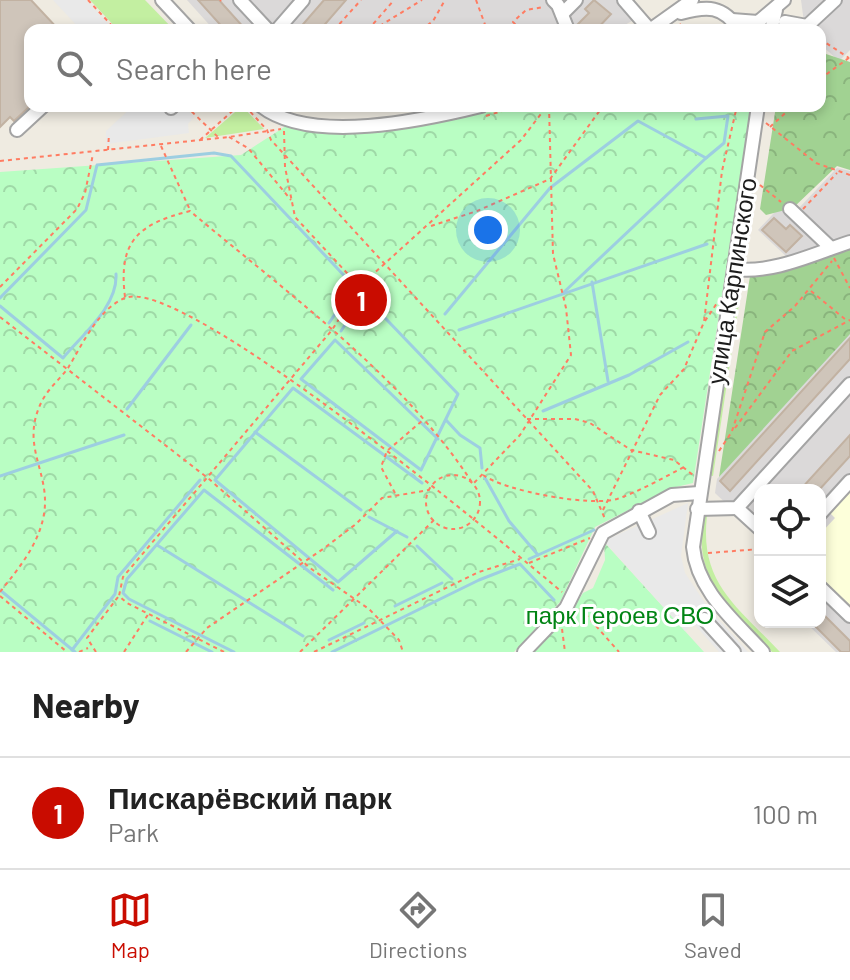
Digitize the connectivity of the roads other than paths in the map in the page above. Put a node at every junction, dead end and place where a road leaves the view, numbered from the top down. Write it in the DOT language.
graph roads {
  1 [pos="162,0"];
  2 [pos="240,0"];
  3 [pos="303,0"];
  4 [pos="576,0"];
  5 [pos="624,0"];
  6 [pos="692,0"];
  7 [pos="835,0"];
  8 [pos="780,3"];
  9 [pos="558,6"];
  10 [pos="676,14"];
  11 [pos="728,15"];
  12 [pos="785,22"];
  13 [pos="184,24"];
  14 [pos="262,24"];
  15 [pos="282,24"];
  16 [pos="645,24"];
  17 [pos="660,24"];
  18 [pos="773,24"];
  19 [pos="796,24"];
  20 [pos="809,24"];
  21 [pos="36,112"];
  22 [pos="273,112"];
  23 [pos="292,112"];
  24 [pos="441,112"];
  25 [pos="757,112"];
  26 [pos="290,121"];
  27 [pos="17,130"];
  28 [pos="793,212"];
  29 [pos="850,242"];
  30 [pos="833,253"];
  31 [pos="734,269"];
  32 [pos="850,384"];
  33 [pos="850,481"];
  34 [pos="699,493"];
  35 [pos="826,507"];
  36 [pos="737,508"];
  37 [pos="697,509"];
  38 [pos="639,511"];
  39 [pos="754,524"];
  40 [pos="649,532"];
  41 [pos="826,593"];
  42 [pos="850,616"];
  43 [pos="704,619"];
  44 [pos="524,652"];
  45 [pos="734,652"];
  46 [pos="763,652"];
  1 -- 13 [label="street"];
  2 -- 14 [label="street"];
  3 -- 15 [label="street"];
  4 -- 9 [label="street"];
  5 -- 16 [label="street"];
  6 -- 10 [label="street"];
  7 -- 20 [label="street"];
  8 -- 11 [label="street"];
  8 -- 18 [label="street"];
  10 -- 11 [label="street"];
  10 -- 17 [label="street"];
  12 -- 19 [label="street"];
  21 -- 27 [label="street"];
  22 -- 26 [label="street"];
  23 -- 26 [label="street"];
  24 -- 26 [label="street"];
  25 -- 31 [label="street, улица Карпинского"];
  28 -- 30 [label="street"];
  29 -- 30 [label="street"];
  30 -- 31 [label="street"];
  31 -- 34 [label="street, улица Карпинского"];
  32 -- 36 [label="street"];
  33 -- 35 [label="street"];
  34 -- 37 [label="street, улица Карпинского"];
  34 -- 38 [label="street"];
  36 -- 37 [label="street"];
  36 -- 39 [label="street"];
  37 -- 46 [label="street, улица Карпинского"];
  38 -- 40 [label="street"];
  38 -- 44 [label="street"];
  41 -- 42 [label="street"];
  43 -- 45 [label="street"];
}
